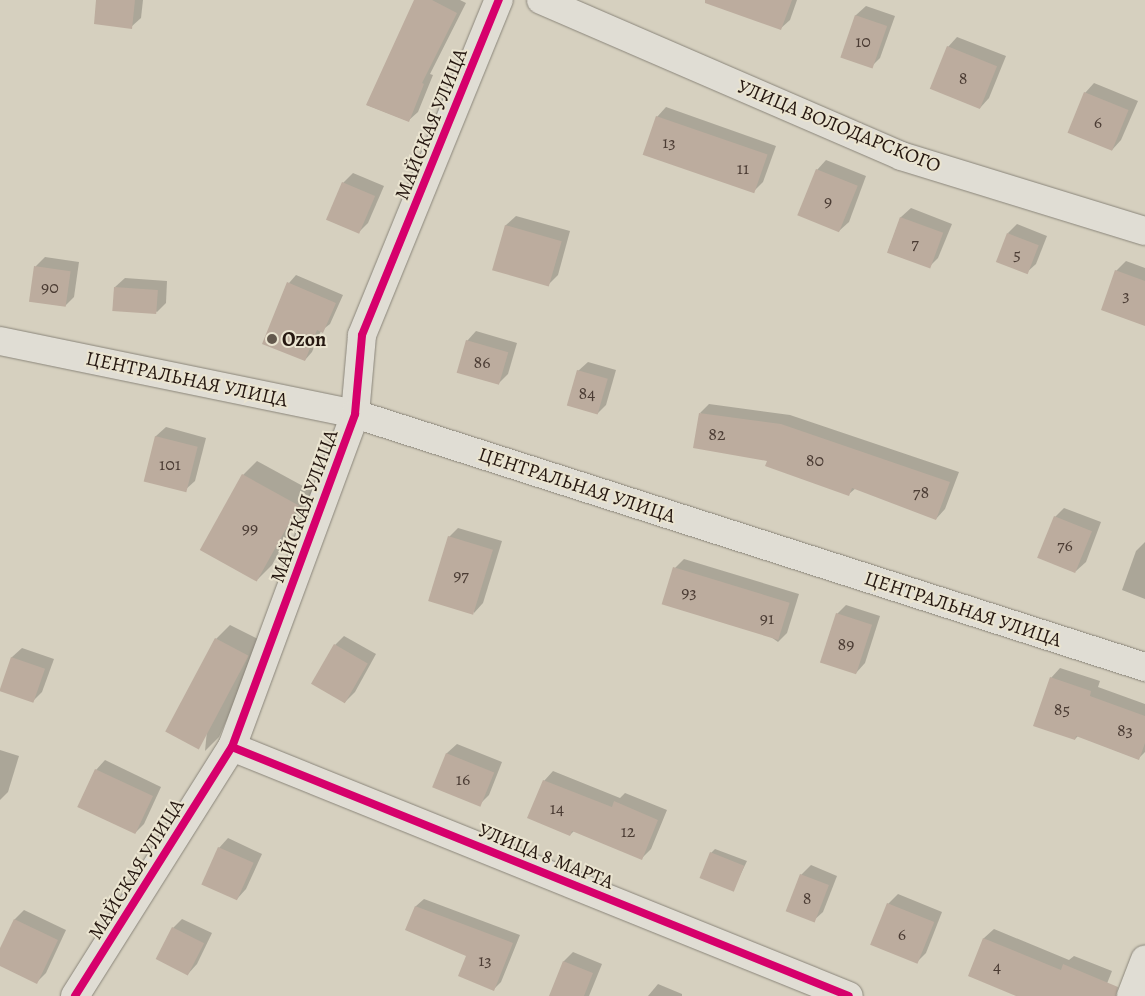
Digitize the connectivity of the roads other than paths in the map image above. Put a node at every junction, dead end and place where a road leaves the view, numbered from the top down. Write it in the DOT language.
graph roads {
  1 [pos="499,0"];
  2 [pos="541,0"];
  3 [pos="1145,231"];
  4 [pos="0,340"];
  5 [pos="356,414"];
  6 [pos="1145,667"];
  7 [pos="232,747"];
  8 [pos="1145,960"];
  9 [pos="75,996"];
  10 [pos="848,996"];
  11 [pos="1132,996"];
  1 -- 5 [label="street, МАЙСКАЯ УЛИЦА"];
  2 -- 3 [label="street, УЛИЦА ВОЛОДАРСКОГО"];
  4 -- 5 [label="street, ЦЕНТРАЛЬНАЯ УЛИЦА"];
  5 -- 6 [label="street, ЦЕНТРАЛЬНАЯ УЛИЦА"];
  5 -- 7 [label="street, МАЙСКАЯ УЛИЦА"];
  7 -- 9 [label="street, МАЙСКАЯ УЛИЦА"];
  7 -- 10 [label="street, УЛИЦА 8 МАРТА"];
  8 -- 11 [label="street"];
}
